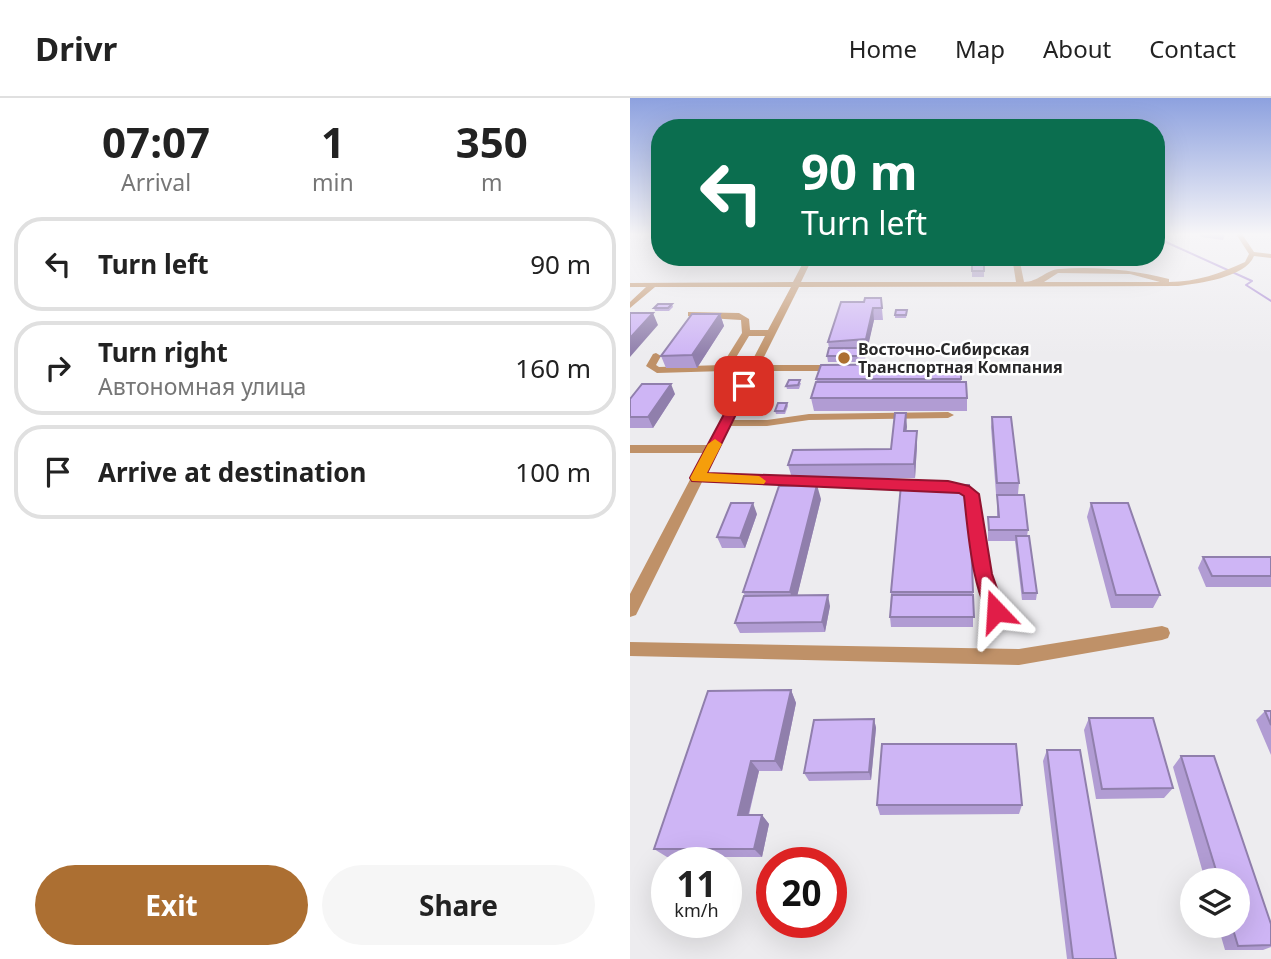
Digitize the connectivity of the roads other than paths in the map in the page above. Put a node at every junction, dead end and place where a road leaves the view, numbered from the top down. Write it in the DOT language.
graph roads {
  1 [pos="801,274"];
  2 [pos="1019,274"];
  3 [pos="1051,274"];
  4 [pos="1143,274"];
  5 [pos="1225,274"];
  6 [pos="1178,284"];
  7 [pos="630,285"];
  8 [pos="653,285"];
  9 [pos="796,285"];
  10 [pos="1021,286"];
  11 [pos="1031,286"];
  12 [pos="630,306"];
  13 [pos="691,314"];
  14 [pos="746,333"];
  15 [pos="772,333"];
  16 [pos="656,356"];
  17 [pos="754,368"];
  18 [pos="842,369"];
  19 [pos="948,415"];
  20 [pos="726,423"];
  21 [pos="630,449"];
  22 [pos="712,449"];
  23 [pos="698,478"];
  24 [pos="636,584"];
  25 [pos="630,610"];
  26 [pos="996,611"];
  27 [pos="1162,633"];
  28 [pos="630,649"];
  1 -- 9 [label="street"];
  2 -- 10 [label="street"];
  3 -- 11 [label="street"];
  4 -- 6 [label="street"];
  5 -- 6 [label="street"];
  6 -- 11 [label="street"];
  7 -- 8 [label="street"];
  8 -- 9 [label="street"];
  8 -- 12 [label="street"];
  9 -- 10 [label="street"];
  9 -- 15 [label="street"];
  10 -- 11 [label="street"];
  13 -- 14 [label="street"];
  14 -- 15 [label="street"];
  14 -- 16 [label="street"];
  15 -- 17 [label="street"];
  17 -- 18 [label="street"];
  17 -- 20 [label="street"];
  19 -- 20 [label="street"];
  20 -- 22 [label="street"];
  21 -- 22 [label="street"];
  22 -- 23 [label="street"];
  23 -- 24 [label="street"];
  23 -- 26 [label="street"];
  24 -- 25 [label="street"];
  27 -- 28 [label="street"];
}
